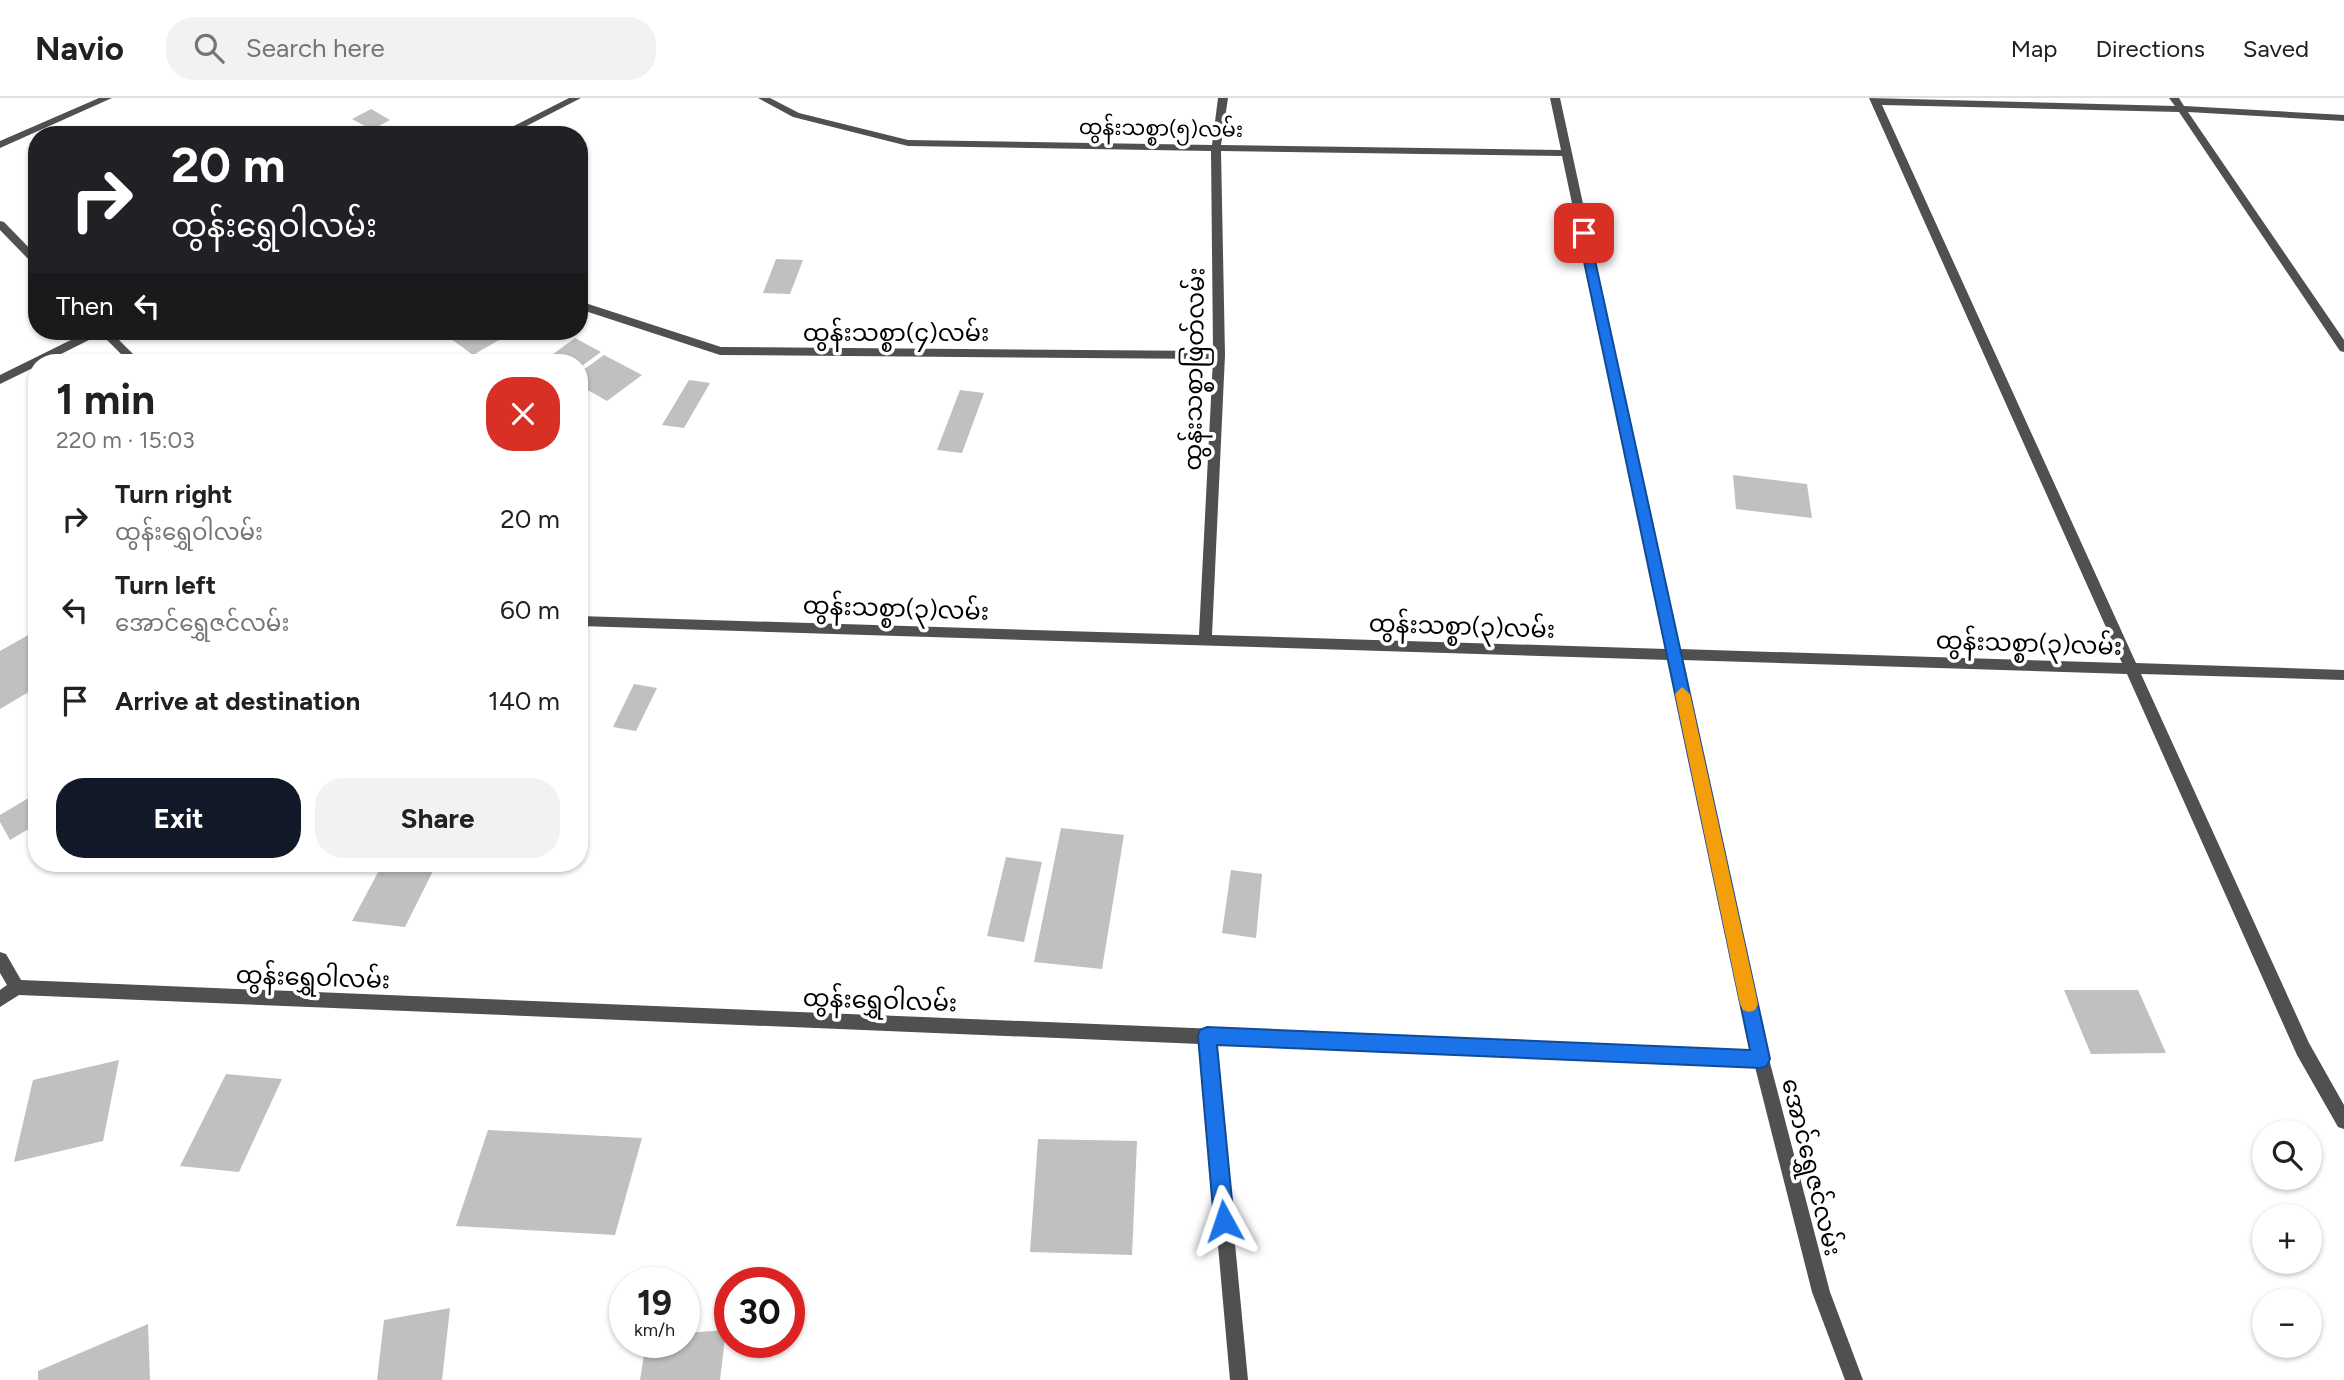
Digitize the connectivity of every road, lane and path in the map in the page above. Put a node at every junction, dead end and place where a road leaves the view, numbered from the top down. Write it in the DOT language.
graph roads {
  1 [pos="107,98"];
  2 [pos="576,98"];
  3 [pos="763,98"];
  4 [pos="1223,98"];
  5 [pos="1555,98"];
  6 [pos="2174,98"];
  7 [pos="1875,100"];
  8 [pos="2182,109"];
  9 [pos="2344,118"];
  10 [pos="43,126"];
  11 [pos="519,126"];
  12 [pos="28,133"];
  13 [pos="0,145"];
  14 [pos="1216,148"];
  15 [pos="1567,153"];
  16 [pos="0,224"];
  17 [pos="28,253"];
  18 [pos="588,308"];
  19 [pos="80,340"];
  20 [pos="113,340"];
  21 [pos="2344,348"];
  22 [pos="52,354"];
  23 [pos="127,354"];
  24 [pos="1219,355"];
  25 [pos="28,366"];
  26 [pos="0,380"];
  27 [pos="588,621"];
  28 [pos="1205,640"];
  29 [pos="1674,655"];
  30 [pos="2131,669"];
  31 [pos="2344,675"];
  32 [pos="0,959"];
  33 [pos="18,987"];
  34 [pos="0,999"];
  35 [pos="1207,1036"];
  36 [pos="1761,1059"];
  37 [pos="2344,1121"];
  38 [pos="1239,1380"];
  39 [pos="1854,1380"];
  1 -- 10 [label="street"];
  2 -- 11 [label="street"];
  3 -- 14 [label="street, ထွန်းသစ္စာ(၅)လမ်း"];
  4 -- 14 [label="street, ထွန်းသစ္စာဖြတ်လမ်း"];
  5 -- 15 [label="street, အောင်ရွှေဇင်လမ်း"];
  6 -- 8 [label="street"];
  7 -- 8 [label="street"];
  7 -- 30 [label="street"];
  8 -- 9 [label="street"];
  8 -- 21 [label="street"];
  12 -- 13 [label="street"];
  14 -- 15 [label="street, ထွန်းသစ္စာ(၅)လမ်း"];
  14 -- 24 [label="street, ထွန်းသစ္စာဖြတ်လမ်း"];
  15 -- 29 [label="street, အောင်ရွှေဇင်လမ်း"];
  16 -- 17 [label="street"];
  18 -- 24 [label="street, ထွန်းသစ္စာ(၄)လမ်း"];
  19 -- 22 [label="street"];
  20 -- 23 [label="street"];
  24 -- 28 [label="street, ထွန်းသစ္စာဖြတ်လမ်း"];
  25 -- 26 [label="street"];
  27 -- 28 [label="street, ထွန်းသစ္စာ(၃)လမ်း"];
  28 -- 29 [label="street, ထွန်းသစ္စာ(၃)လမ်း"];
  29 -- 30 [label="street, ထွန်းသစ္စာ(၃)လမ်း"];
  29 -- 36 [label="street, အောင်ရွှေဇင်လမ်း"];
  30 -- 31 [label="street, ထွန်းသစ္စာ(၃)လမ်း"];
  30 -- 37 [label="street"];
  32 -- 33 [label="street"];
  33 -- 34 [label="street"];
  33 -- 35 [label="street, ထွန်းရွှေဝါလမ်း"];
  35 -- 36 [label="street, ထွန်းရွှေဝါလမ်း"];
  35 -- 38 [label="street"];
  36 -- 39 [label="street, အောင်ရွှေဇင်လမ်း"];
}
